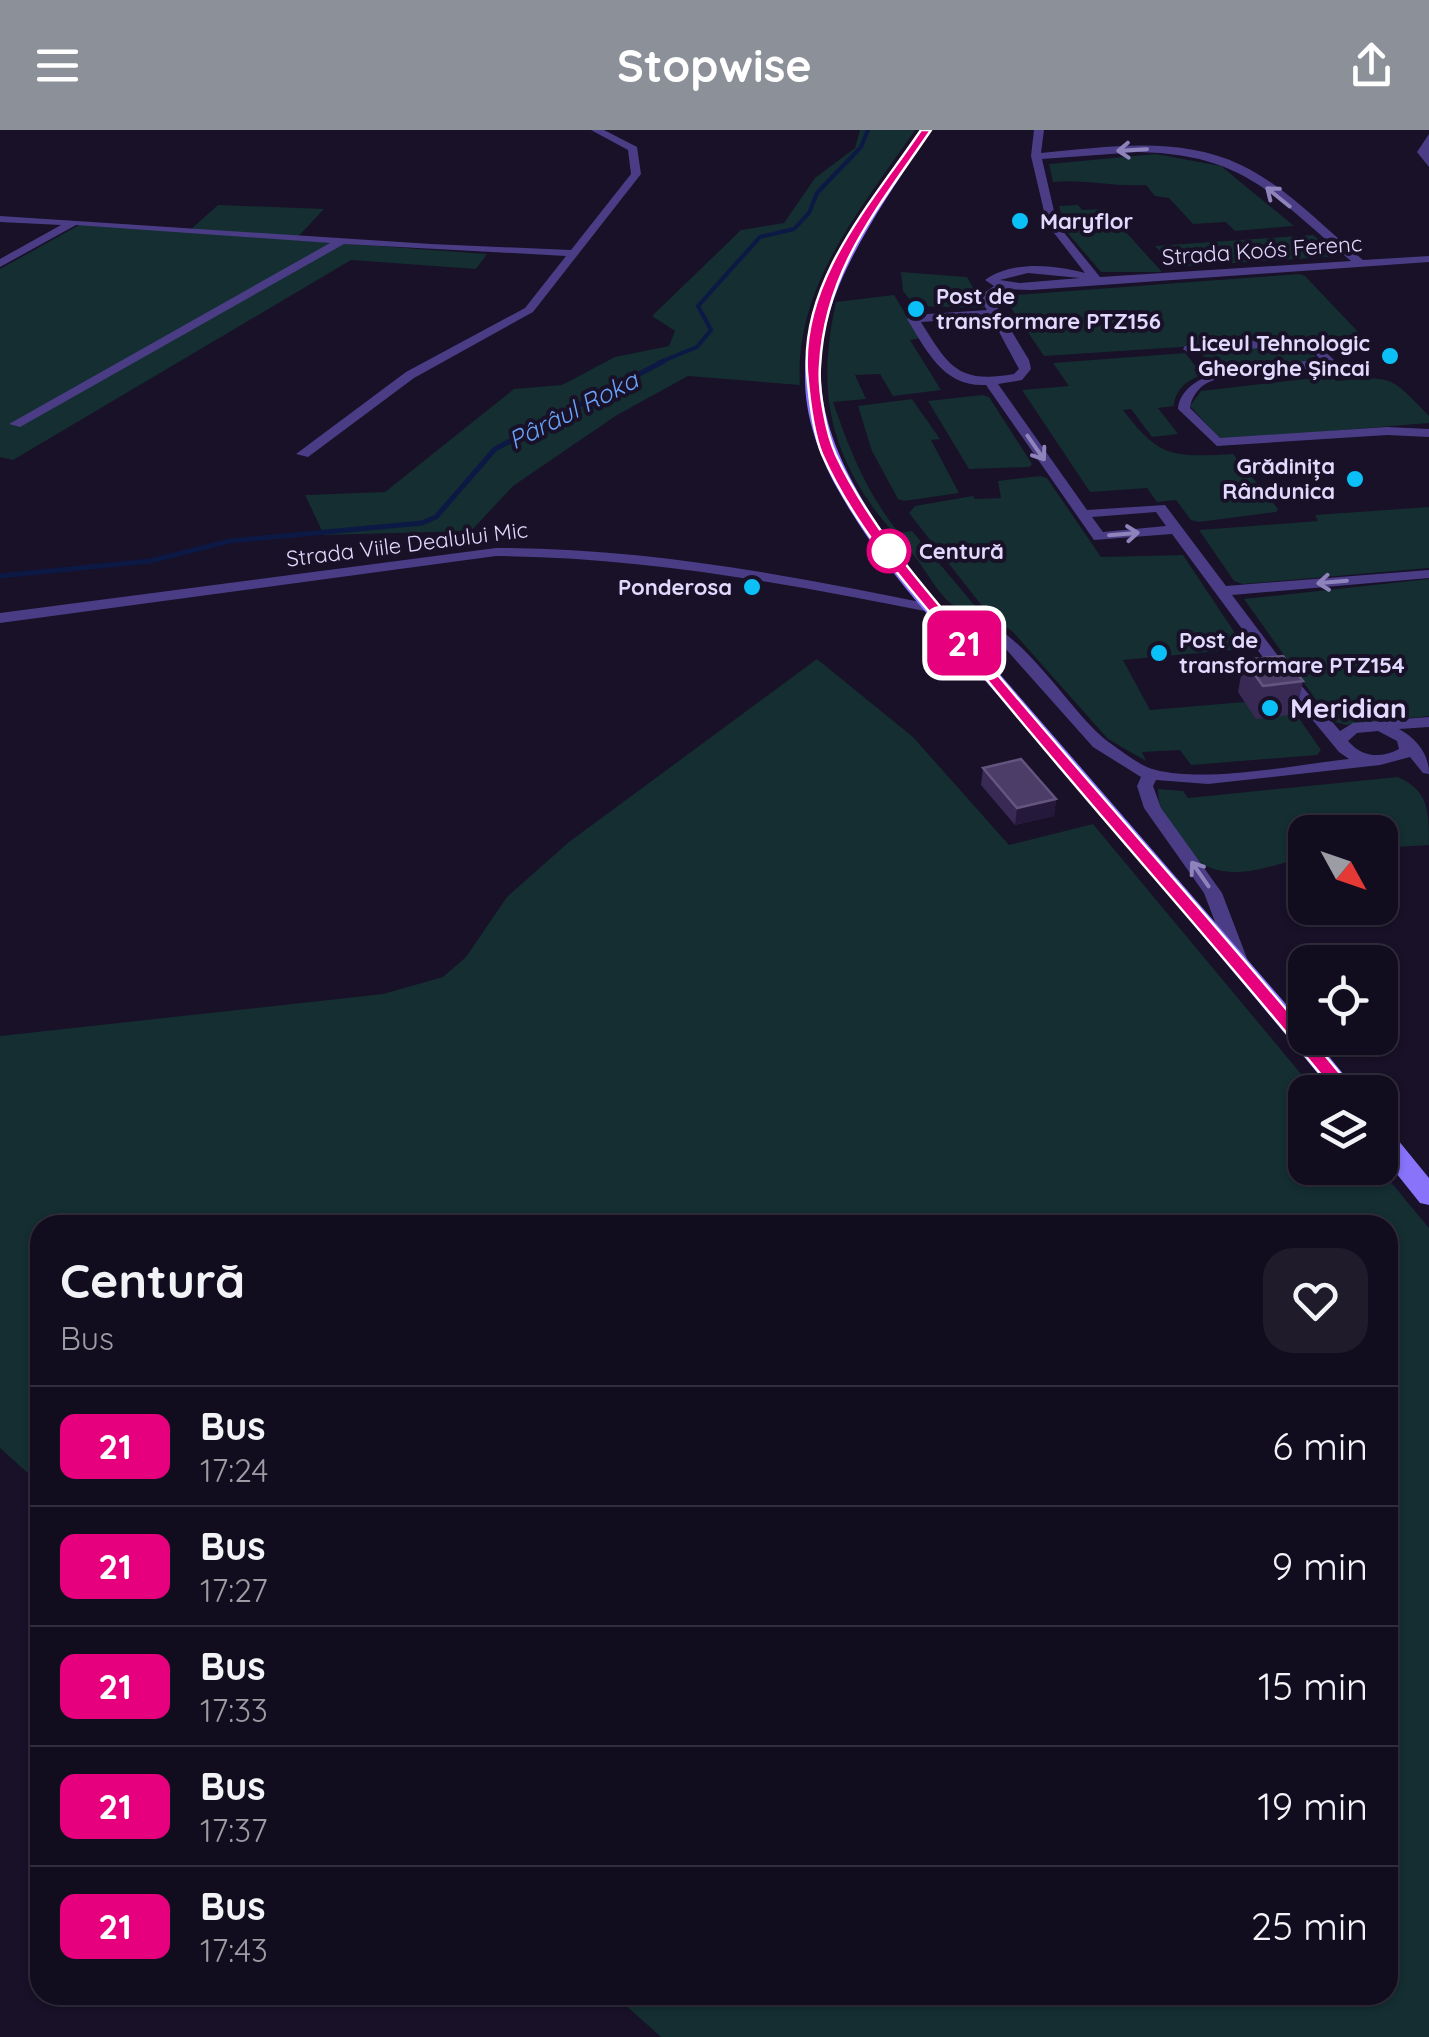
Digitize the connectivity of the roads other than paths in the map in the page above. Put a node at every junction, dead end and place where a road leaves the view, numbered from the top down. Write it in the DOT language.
graph roads {
  1 [pos="596,130"];
  2 [pos="926,130"];
  3 [pos="1039,130"];
  4 [pos="1429,138"];
  5 [pos="1036,156"];
  6 [pos="1429,163"];
  7 [pos="0,219"];
  8 [pos="76,221"];
  9 [pos="342,241"];
  10 [pos="575,252"];
  11 [pos="1429,259"];
  12 [pos="0,264"];
  13 [pos="1360,264"];
  14 [pos="1097,280"];
  15 [pos="990,313"];
  16 [pos="1190,349"];
  17 [pos="990,381"];
  18 [pos="15,424"];
  19 [pos="1429,433"];
  20 [pos="303,454"];
  21 [pos="1083,514"];
  22 [pos="1176,529"];
  23 [pos="1429,574"];
  24 [pos="1223,591"];
  25 [pos="941,616"];
  26 [pos="0,618"];
  27 [pos="1429,722"];
  28 [pos="1383,727"];
  29 [pos="1340,740"];
  30 [pos="1408,744"];
  31 [pos="1373,760"];
  32 [pos="1429,769"];
  33 [pos="1150,774"];
  34 [pos="1240,962"];
  35 [pos="1332,1075"];
  36 [pos="1398,1157"];
  37 [pos="1429,1196"];
  1 -- 10 [label="street"];
  2 -- 25 [label="main road"];
  3 -- 5 [label="street"];
  4 -- 6 [label="street"];
  13 -- 5 [label="street, one-way"];
  5 -- 14 [label="street"];
  7 -- 8 [label="street"];
  8 -- 9 [label="street"];
  8 -- 12 [label="street"];
  9 -- 10 [label="street"];
  9 -- 18 [label="street"];
  10 -- 20 [label="street"];
  11 -- 13 [label="street, Strada Koós Ferenc"];
  13 -- 14 [label="street, Strada Koós Ferenc"];
  14 -- 15 [label="street, Strada Koós Ferenc"];
  15 -- 17 [label="street"];
  15 -- 17 [label="street"];
  16 -- 19 [label="street"];
  17 -- 21 [label="street, one-way"];
  21 -- 22 [label="street"];
  21 -- 22 [label="street, one-way"];
  22 -- 24 [label="street"];
  23 -- 24 [label="street, one-way"];
  24 -- 29 [label="street"];
  25 -- 26 [label="street, Strada Viile Dealului Mic"];
  25 -- 33 [label="street, Strada Viile Dealului Mic"];
  25 -- 34 [label="main road"];
  27 -- 28 [label="street"];
  28 -- 29 [label="street"];
  28 -- 30 [label="street"];
  29 -- 31 [label="street"];
  30 -- 31 [label="street"];
  30 -- 32 [label="street"];
  31 -- 33 [label="street"];
  34 -- 33 [label="street, one-way"];
  34 -- 35 [label="main road"];
  36 -- 37 [label="main road"];
}
